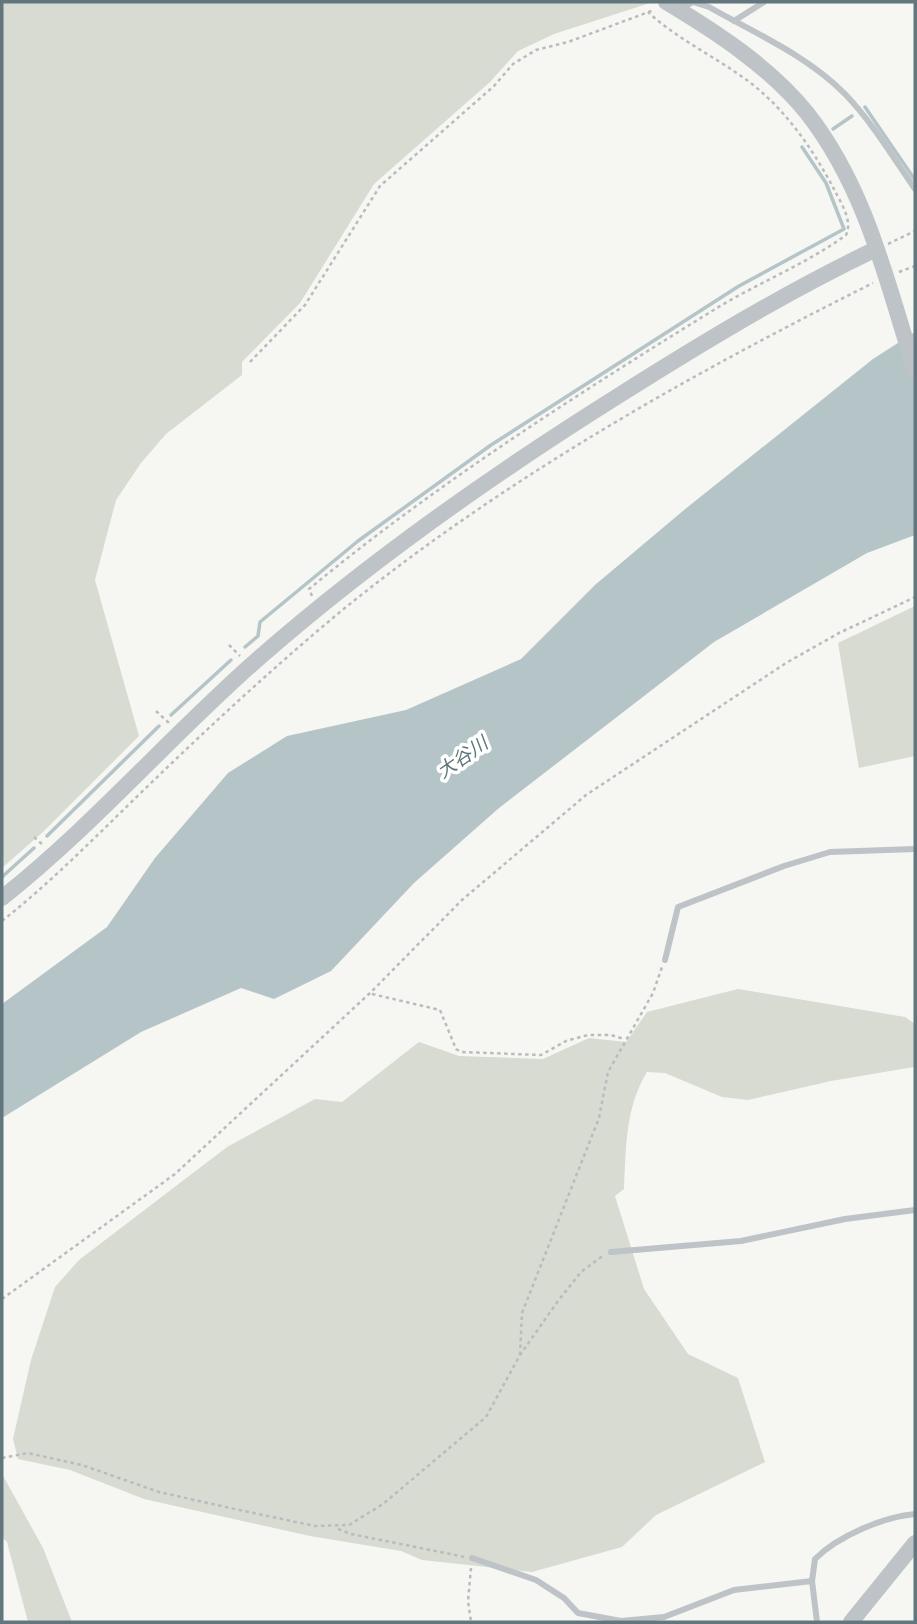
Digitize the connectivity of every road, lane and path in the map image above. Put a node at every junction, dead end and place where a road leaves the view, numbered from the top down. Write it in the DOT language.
graph roads {
  1 [pos="764,2"];
  2 [pos="671,5"];
  3 [pos="649,12"];
  4 [pos="734,22"];
  5 [pos="915,189"];
  6 [pos="915,231"];
  7 [pos="876,249"];
  8 [pos="915,266"];
  9 [pos="886,280"];
  10 [pos="250,362"];
  11 [pos="915,371"];
  12 [pos="915,597"];
  13 [pos="319,607"];
  14 [pos="156,711"];
  15 [pos="179,732"];
  16 [pos="915,849"];
  17 [pos="2,898"];
  18 [pos="2,921"];
  19 [pos="665,960"];
  20 [pos="370,993"];
  21 [pos="624,1039"];
  22 [pos="915,1210"];
  23 [pos="611,1252"];
  24 [pos="2,1299"];
  25 [pos="520,1355"];
  26 [pos="2,1458"];
  27 [pos="915,1514"];
  28 [pos="335,1528"];
  29 [pos="915,1543"];
  30 [pos="472,1558"];
  31 [pos="812,1581"];
  32 [pos="471,1622"];
  33 [pos="817,1622"];
  34 [pos="851,1622"];
  1 -- 4 [label="lane"];
  2 -- 3 [label="path"];
  2 -- 4 [label="lane"];
  2 -- 7 [label="street"];
  3 -- 10 [label="path"];
  3 -- 13 [label="path"];
  4 -- 5 [label="lane"];
  6 -- 7 [label="path"];
  7 -- 9 [label="street"];
  7 -- 13 [label="street"];
  8 -- 9 [label="path"];
  9 -- 11 [label="street"];
  9 -- 18 [label="path"];
  12 -- 20 [label="path"];
  13 -- 15 [label="street"];
  14 -- 15 [label="path"];
  15 -- 17 [label="street"];
  16 -- 19 [label="lane"];
  19 -- 21 [label="path"];
  20 -- 21 [label="path"];
  20 -- 24 [label="path"];
  21 -- 25 [label="path"];
  22 -- 23 [label="lane"];
  23 -- 25 [label="path"];
  25 -- 28 [label="path"];
  26 -- 28 [label="path"];
  27 -- 31 [label="lane"];
  28 -- 30 [label="path"];
  29 -- 34 [label="street"];
  30 -- 31 [label="lane"];
  30 -- 32 [label="path"];
  31 -- 33 [label="lane"];
}
